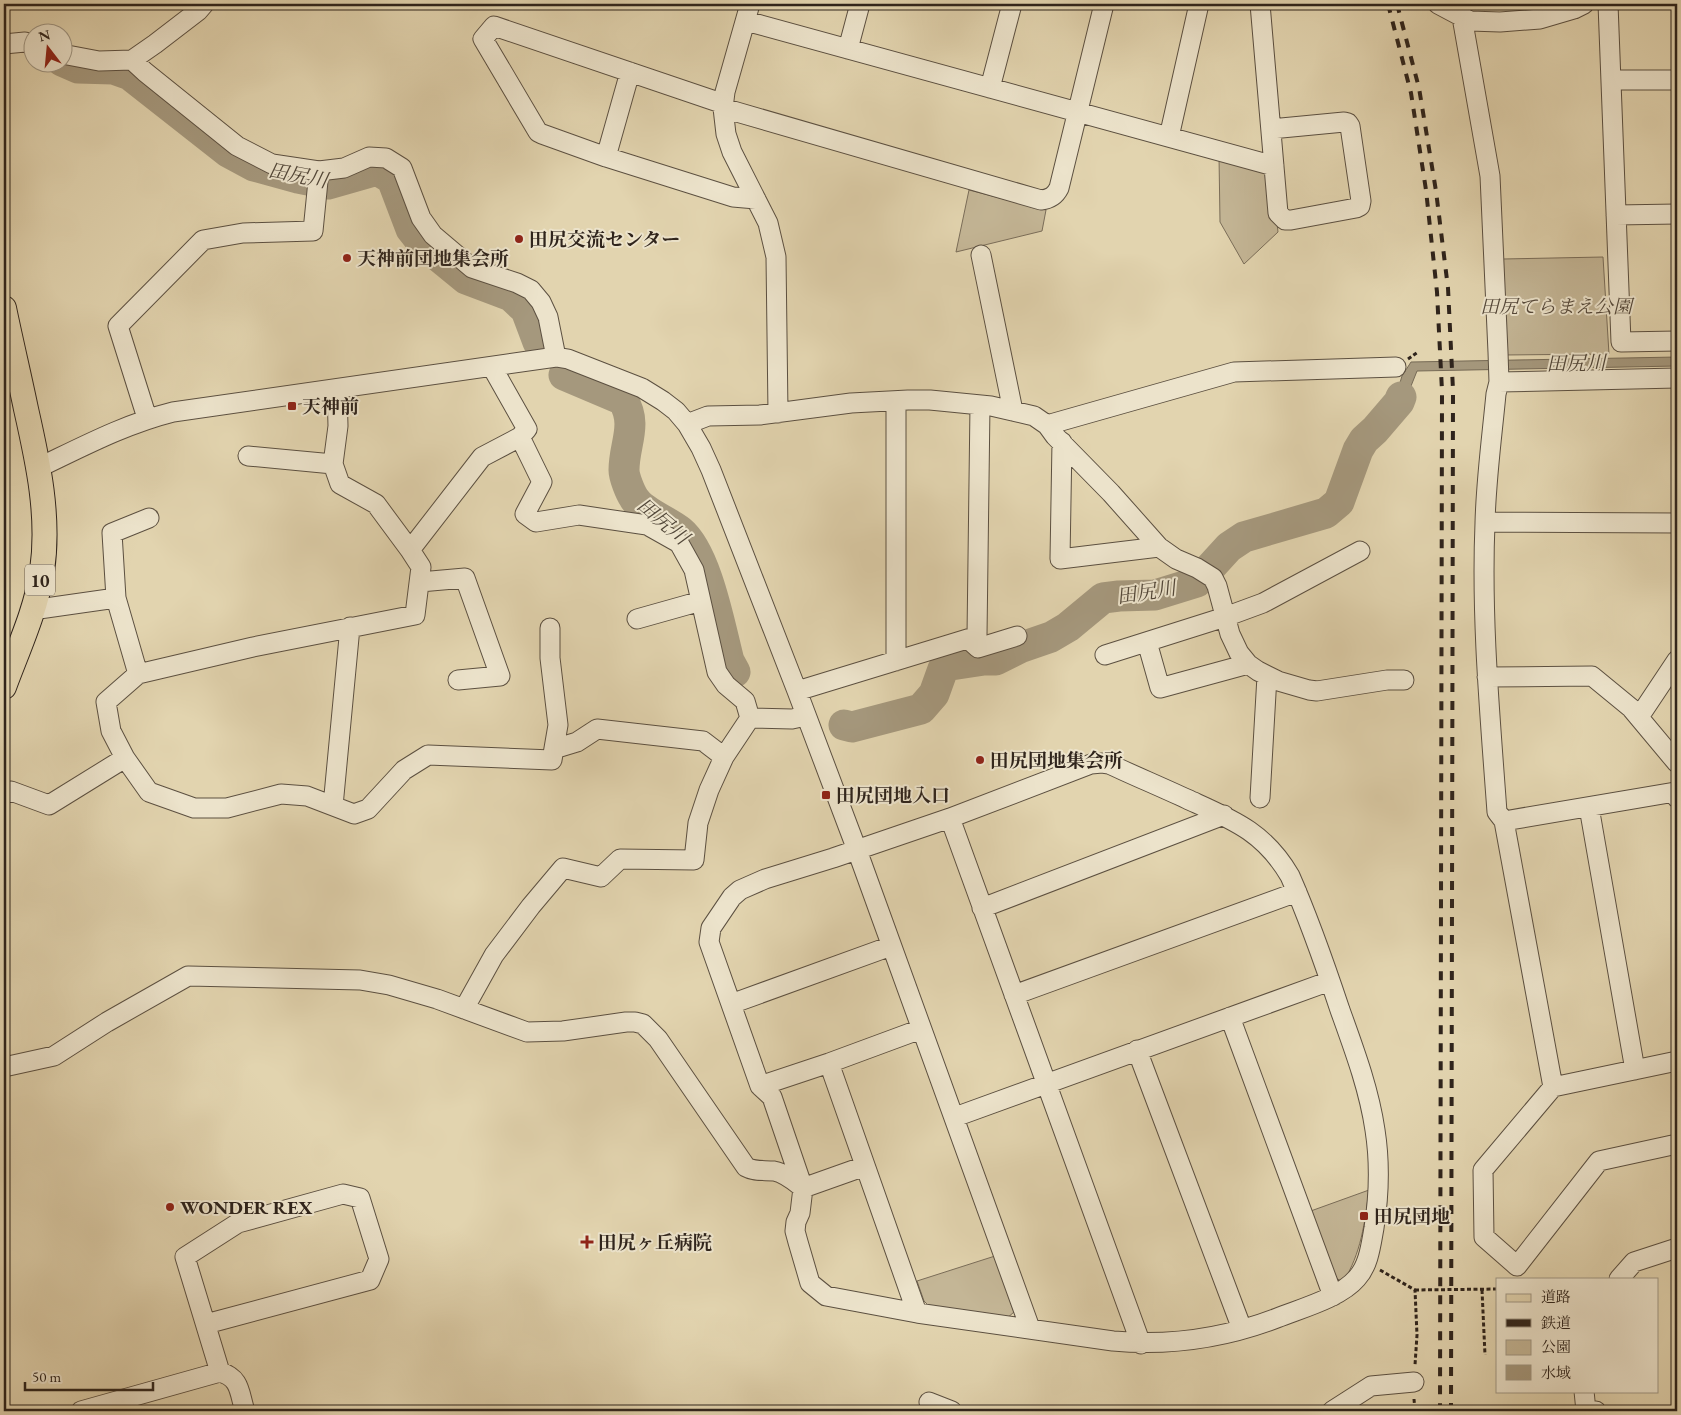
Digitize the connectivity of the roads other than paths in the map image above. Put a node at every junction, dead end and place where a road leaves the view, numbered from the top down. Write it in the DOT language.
graph roads {
  1 [pos="204,4"];
  2 [pos="860,4"];
  3 [pos="1012,4"];
  4 [pos="1104,4"];
  5 [pos="1199,4"];
  6 [pos="1260,4"];
  7 [pos="1438,4"];
  8 [pos="1584,4"];
  9 [pos="1608,4"];
  10 [pos="748,12"];
  11 [pos="1462,17"];
  12 [pos="22,42"];
  13 [pos="4,44"];
  14 [pos="848,49"];
  15 [pos="72,56"];
  16 [pos="132,60"];
  17 [pos="630,72"];
  18 [pos="1611,80"];
  19 [pos="1677,80"];
  20 [pos="990,88"];
  21 [pos="723,106"];
  22 [pos="1078,112"];
  23 [pos="1271,129"];
  24 [pos="1169,137"];
  25 [pos="606,157"];
  26 [pos="1274,166"];
  27 [pos="318,179"];
  28 [pos="756,199"];
  29 [pos="1677,214"];
  30 [pos="1616,215"];
  31 [pos="981,255"];
  32 [pos="4,308"];
  33 [pos="1677,341"];
  34 [pos="556,357"];
  35 [pos="492,367"];
  36 [pos="1396,367"];
  37 [pos="1498,372"];
  38 [pos="1677,378"];
  39 [pos="337,389"];
  40 [pos="896,400"];
  41 [pos="980,405"];
  42 [pos="1013,411"];
  43 [pos="778,413"];
  44 [pos="148,418"];
  45 [pos="687,424"];
  46 [pos="1047,425"];
  47 [pos="520,437"];
  48 [pos="1062,442"];
  49 [pos="248,456"];
  50 [pos="333,464"];
  51 [pos="38,468"];
  52 [pos="149,518"];
  53 [pos="1484,522"];
  54 [pos="1677,523"];
  55 [pos="1159,548"];
  56 [pos="410,550"];
  57 [pos="1360,551"];
  58 [pos="420,582"];
  59 [pos="116,598"];
  60 [pos="701,601"];
  61 [pos="32,610"];
  62 [pos="1225,617"];
  63 [pos="637,619"];
  64 [pos="350,627"];
  65 [pos="550,628"];
  66 [pos="1017,636"];
  67 [pos="968,639"];
  68 [pos="1147,642"];
  69 [pos="1105,655"];
  70 [pos="1677,660"];
  71 [pos="896,661"];
  72 [pos="1248,664"];
  73 [pos="138,674"];
  74 [pos="1267,676"];
  75 [pos="1487,677"];
  76 [pos="458,680"];
  77 [pos="1404,680"];
  78 [pos="4,687"];
  79 [pos="797,691"];
  80 [pos="806,716"];
  81 [pos="1639,716"];
  82 [pos="750,718"];
  83 [pos="554,749"];
  84 [pos="724,757"];
  85 [pos="125,758"];
  86 [pos="1677,762"];
  87 [pos="4,794"];
  88 [pos="1260,798"];
  89 [pos="1677,798"];
  90 [pos="333,806"];
  91 [pos="1589,807"];
  92 [pos="1224,816"];
  93 [pos="950,818"];
  94 [pos="1504,820"];
  95 [pos="857,850"];
  96 [pos="1297,892"];
  97 [pos="982,908"];
  98 [pos="891,946"];
  99 [pos="1330,981"];
  100 [pos="1014,995"];
  101 [pos="731,1004"];
  102 [pos="464,1009"];
  103 [pos="1230,1017"];
  104 [pos="922,1030"];
  105 [pos="1137,1050"];
  106 [pos="1677,1061"];
  107 [pos="829,1063"];
  108 [pos="4,1067"];
  109 [pos="1635,1070"];
  110 [pos="1046,1084"];
  111 [pos="760,1086"];
  112 [pos="1553,1087"];
  113 [pos="955,1117"];
  114 [pos="1677,1144"];
  115 [pos="866,1166"];
  116 [pos="803,1188"];
  117 [pos="1677,1248"];
  118 [pos="1620,1278"];
  119 [pos="1333,1296"];
  120 [pos="917,1313"];
  121 [pos="206,1324"];
  122 [pos="1030,1328"];
  123 [pos="1242,1329"];
  124 [pos="1141,1344"];
  125 [pos="220,1372"];
  126 [pos="1414,1382"];
  127 [pos="1584,1392"];
  128 [pos="929,1402"];
  129 [pos="81,1411"];
  130 [pos="245,1411"];
  131 [pos="952,1411"];
  132 [pos="1332,1411"];
  133 [pos="1596,1411"];
  1 -- 16 [label="street"];
  2 -- 14 [label="street"];
  3 -- 20 [label="street"];
  4 -- 22 [label="street"];
  5 -- 24 [label="street"];
  6 -- 23 [label="street"];
  7 -- 11 [label="street"];
  8 -- 11 [label="street"];
  9 -- 18 [label="street"];
  10 -- 14 [label="street"];
  10 -- 21 [label="street"];
  11 -- 37 [label="street"];
  12 -- 13 [label="street"];
  14 -- 20 [label="street"];
  15 -- 16 [label="street"];
  16 -- 27 [label="street"];
  17 -- 21 [label="street"];
  17 -- 25 [label="street"];
  17 -- 25 [label="street"];
  18 -- 19 [label="street"];
  18 -- 30 [label="street"];
  20 -- 22 [label="street"];
  21 -- 22 [label="street"];
  21 -- 28 [label="street"];
  22 -- 24 [label="street"];
  23 -- 26 [label="street"];
  23 -- 26 [label="street"];
  24 -- 26 [label="street"];
  25 -- 28 [label="street"];
  27 -- 34 [label="street"];
  27 -- 44 [label="street"];
  28 -- 43 [label="street"];
  29 -- 30 [label="street"];
  30 -- 33 [label="street"];
  31 -- 42 [label="street"];
  32 -- 51 [label="main road, 10"];
  34 -- 35 [label="street"];
  34 -- 45 [label="street"];
  35 -- 39 [label="street"];
  35 -- 47 [label="street"];
  36 -- 46 [label="street"];
  37 -- 38 [label="street"];
  37 -- 53 [label="street"];
  39 -- 44 [label="street"];
  39 -- 50 [label="street"];
  40 -- 41 [label="street"];
  40 -- 43 [label="street"];
  40 -- 71 [label="street"];
  41 -- 42 [label="street"];
  41 -- 67 [label="street"];
  42 -- 46 [label="street"];
  43 -- 45 [label="street"];
  44 -- 51 [label="street"];
  45 -- 79 [label="street"];
  46 -- 48 [label="street"];
  47 -- 56 [label="street"];
  47 -- 60 [label="street"];
  48 -- 55 [label="street"];
  48 -- 55 [label="street"];
  49 -- 50 [label="street"];
  50 -- 56 [label="street"];
  51 -- 61 [label="main road, 10"];
  52 -- 59 [label="street"];
  53 -- 54 [label="street"];
  53 -- 75 [label="street"];
  55 -- 62 [label="street"];
  56 -- 58 [label="street"];
  57 -- 62 [label="street"];
  58 -- 64 [label="street"];
  58 -- 76 [label="street"];
  59 -- 61 [label="street"];
  59 -- 73 [label="street"];
  60 -- 63 [label="street"];
  60 -- 82 [label="street"];
  61 -- 78 [label="main road, 10"];
  62 -- 68 [label="street"];
  62 -- 72 [label="street"];
  64 -- 73 [label="street"];
  64 -- 90 [label="street"];
  65 -- 83 [label="street"];
  66 -- 67 [label="street"];
  67 -- 71 [label="street"];
  68 -- 69 [label="street"];
  68 -- 72 [label="street"];
  70 -- 81 [label="street"];
  71 -- 79 [label="street"];
  72 -- 74 [label="street"];
  73 -- 85 [label="street"];
  74 -- 77 [label="street"];
  74 -- 88 [label="street"];
  75 -- 81 [label="street"];
  75 -- 94 [label="street"];
  79 -- 80 [label="street"];
  80 -- 82 [label="street"];
  80 -- 95 [label="street"];
  81 -- 86 [label="street"];
  82 -- 84 [label="street"];
  83 -- 84 [label="street"];
  83 -- 90 [label="street"];
  84 -- 102 [label="street"];
  85 -- 87 [label="street"];
  85 -- 90 [label="street"];
  89 -- 91 [label="street"];
  91 -- 94 [label="street"];
  91 -- 109 [label="street"];
  92 -- 93 [label="street"];
  92 -- 96 [label="street"];
  92 -- 97 [label="street"];
  93 -- 95 [label="street"];
  93 -- 97 [label="street"];
  94 -- 112 [label="street"];
  95 -- 98 [label="street"];
  95 -- 101 [label="street"];
  96 -- 99 [label="street"];
  96 -- 100 [label="street"];
  97 -- 100 [label="street"];
  98 -- 101 [label="street"];
  98 -- 104 [label="street"];
  99 -- 103 [label="street"];
  99 -- 119 [label="street"];
  100 -- 110 [label="street"];
  101 -- 111 [label="street"];
  102 -- 108 [label="street"];
  102 -- 116 [label="street"];
  103 -- 105 [label="street"];
  103 -- 119 [label="street"];
  104 -- 107 [label="street"];
  104 -- 113 [label="street"];
  105 -- 110 [label="street"];
  105 -- 123 [label="street"];
  106 -- 109 [label="street"];
  107 -- 111 [label="street"];
  107 -- 115 [label="street"];
  109 -- 112 [label="street"];
  110 -- 113 [label="street"];
  110 -- 124 [label="street"];
  111 -- 116 [label="street"];
  112 -- 114 [label="street"];
  113 -- 122 [label="street"];
  115 -- 116 [label="street"];
  115 -- 120 [label="street"];
  116 -- 120 [label="street"];
  117 -- 118 [label="street"];
  119 -- 123 [label="street"];
  120 -- 122 [label="street"];
  121 -- 121 [label="street"];
  121 -- 125 [label="street"];
  122 -- 124 [label="street"];
  123 -- 124 [label="street"];
  125 -- 129 [label="street"];
  125 -- 130 [label="street"];
  126 -- 132 [label="street"];
  127 -- 133 [label="street"];
  128 -- 131 [label="street"];
}
